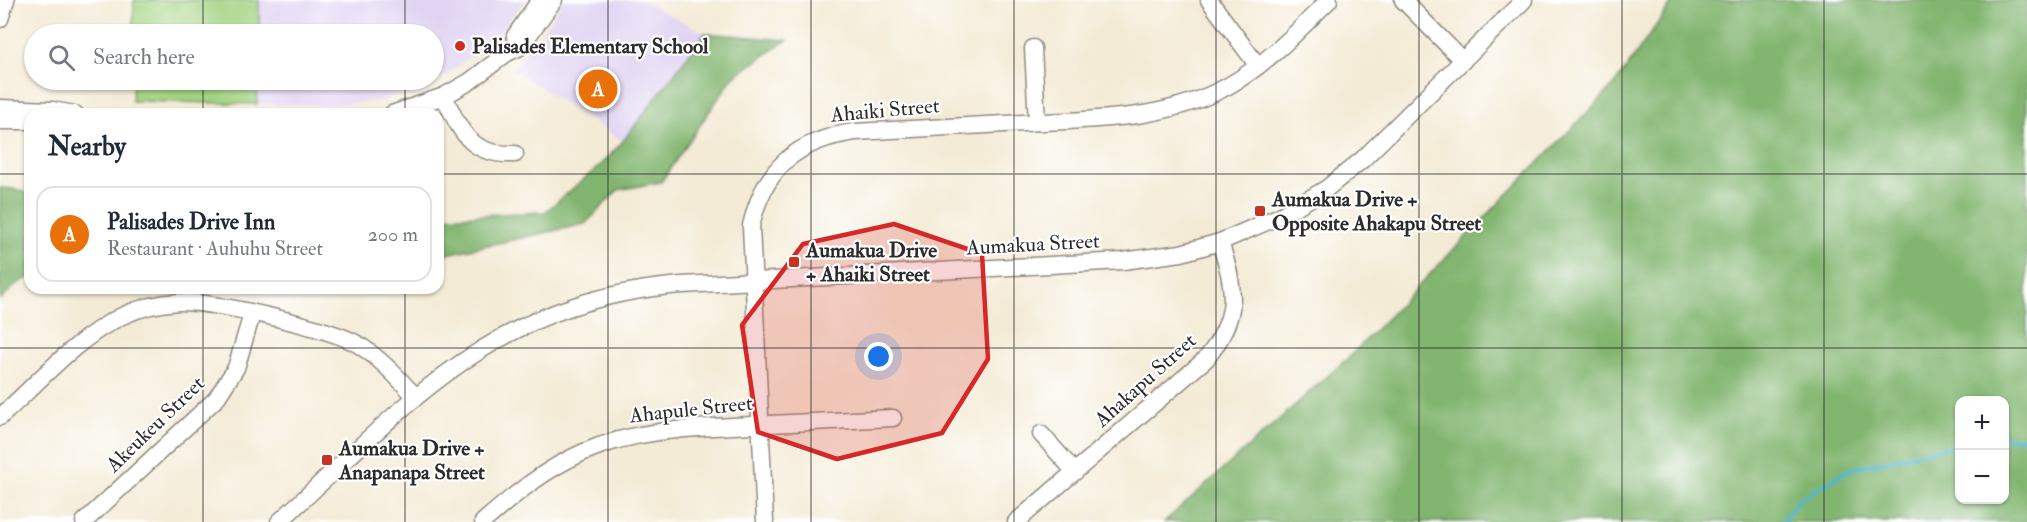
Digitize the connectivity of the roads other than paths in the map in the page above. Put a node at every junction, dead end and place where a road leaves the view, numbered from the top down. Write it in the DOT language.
graph roads {
  1 [pos="6,0"];
  2 [pos="540,0"];
  3 [pos="554,0"];
  4 [pos="1209,0"];
  5 [pos="1329,0"];
  6 [pos="1403,0"];
  7 [pos="1524,0"];
  8 [pos="0,19"];
  9 [pos="1033,48"];
  10 [pos="507,53"];
  11 [pos="1463,61"];
  12 [pos="1258,66"];
  13 [pos="444,96"];
  14 [pos="0,108"];
  15 [pos="409,108"];
  16 [pos="24,109"];
  17 [pos="0,121"];
  18 [pos="24,121"];
  19 [pos="1037,122"];
  20 [pos="515,154"];
  21 [pos="1220,242"];
  22 [pos="753,282"];
  23 [pos="252,314"];
  24 [pos="416,397"];
  25 [pos="0,417"];
  26 [pos="893,418"];
  27 [pos="761,424"];
  28 [pos="1041,434"];
  29 [pos="1075,472"];
  30 [pos="84,522"];
  31 [pos="279,522"];
  32 [pos="483,522"];
  33 [pos="765,522"];
  34 [pos="1016,522"];
  1 -- 8 [label="street"];
  2 -- 10 [label="street"];
  3 -- 10 [label="street"];
  4 -- 12 [label="street"];
  5 -- 12 [label="street, Ahaiki Street"];
  6 -- 11 [label="street"];
  7 -- 11 [label="street, Aumakua Street"];
  9 -- 19 [label="street"];
  10 -- 13 [label="street"];
  11 -- 21 [label="street, Aumakua Street"];
  12 -- 19 [label="street, Ahaiki Street"];
  13 -- 15 [label="street"];
  13 -- 20 [label="street"];
  14 -- 16 [label="street"];
  17 -- 18 [label="street"];
  19 -- 22 [label="street, Ahaiki Street"];
  21 -- 22 [label="street, Aumakua Street"];
  21 -- 29 [label="street, Ahakapu Street"];
  22 -- 24 [label="street, Aumakua Street"];
  22 -- 27 [label="street, Ahaiki Street"];
  23 -- 24 [label="street"];
  23 -- 25 [label="street"];
  23 -- 30 [label="street, Akeukeu Street"];
  24 -- 31 [label="street, Aumakua Street"];
  26 -- 27 [label="street, Ahapule Street"];
  27 -- 32 [label="street, Ahapule Street"];
  27 -- 33 [label="street, Ahaiki Street"];
  28 -- 29 [label="street"];
  29 -- 34 [label="street, Ahakapu Street"];
}
